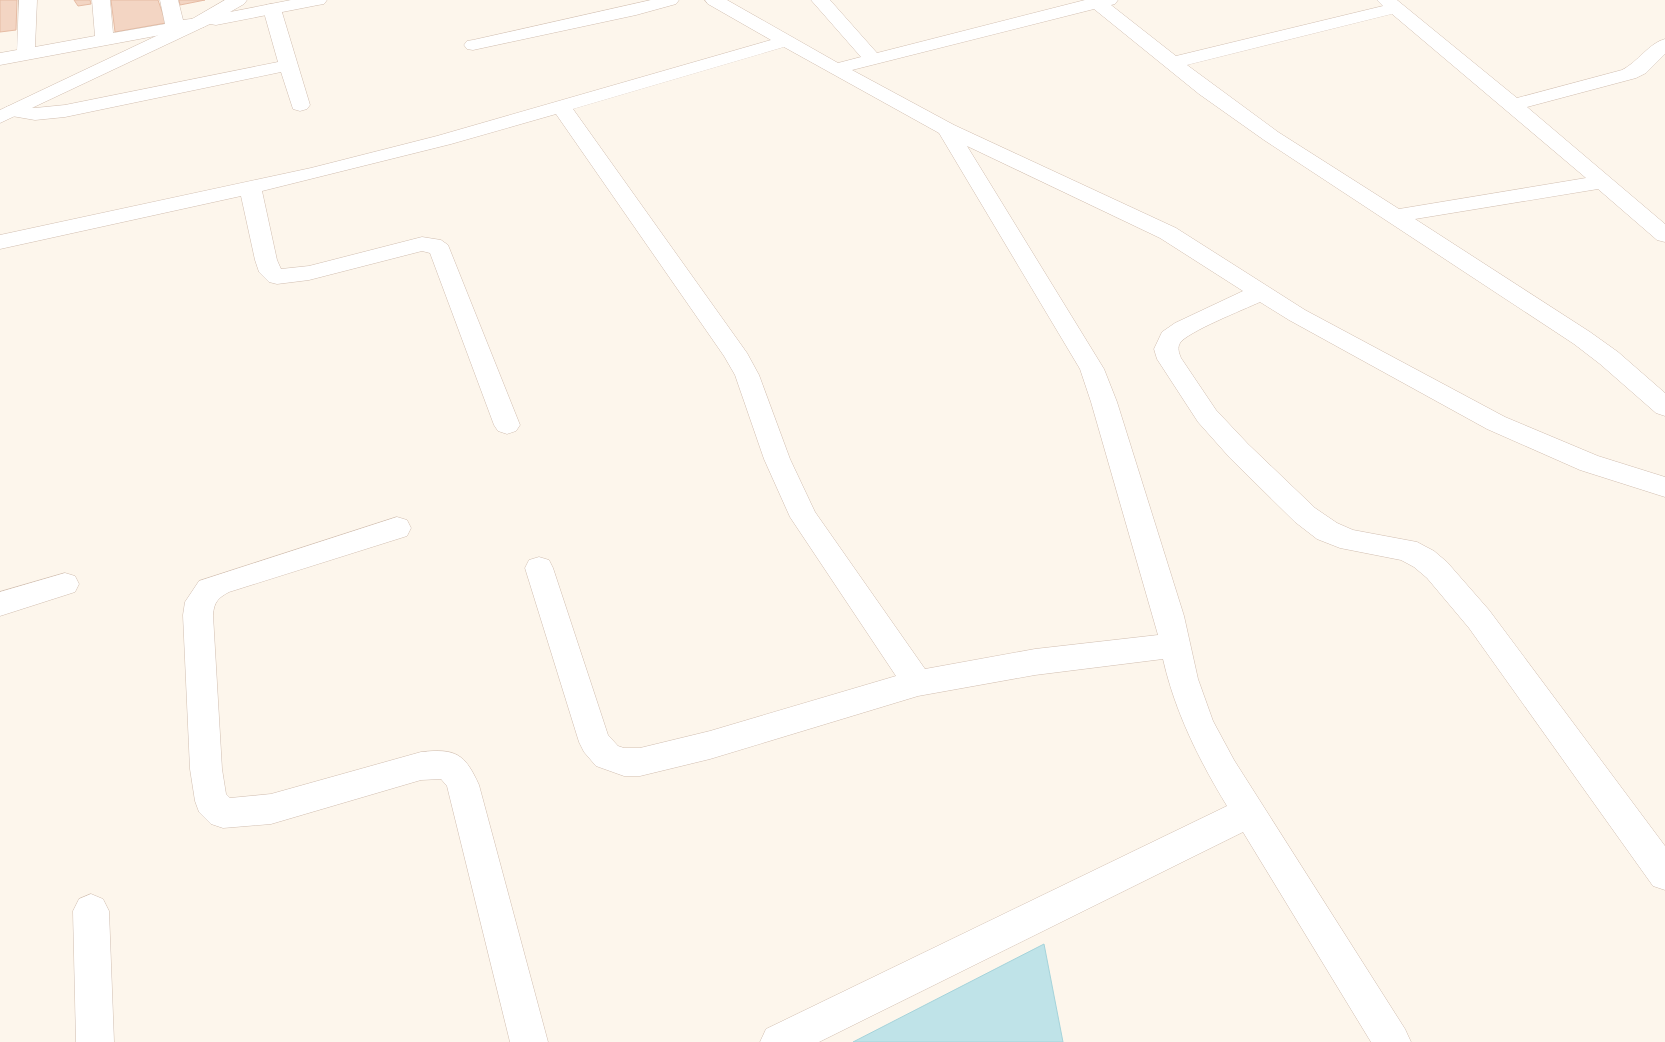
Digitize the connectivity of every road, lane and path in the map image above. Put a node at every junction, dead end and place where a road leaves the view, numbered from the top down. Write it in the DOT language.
graph roads {
  1 [pos="28,0"];
  2 [pos="101,0"];
  3 [pos="169,0"];
  4 [pos="238,0"];
  5 [pos="318,0"];
  6 [pos="670,0"];
  7 [pos="714,0"];
  8 [pos="820,0"];
  9 [pos="1100,1"];
  10 [pos="1391,4"];
  11 [pos="272,9"];
  12 [pos="198,23"];
  13 [pos="176,26"];
  14 [pos="104,39"];
  15 [pos="786,41"];
  16 [pos="1665,44"];
  17 [pos="473,45"];
  18 [pos="26,54"];
  19 [pos="0,59"];
  20 [pos="873,59"];
  21 [pos="1172,63"];
  22 [pos="289,65"];
  23 [pos="834,69"];
  24 [pos="300,104"];
  25 [pos="1513,105"];
  26 [pos="561,106"];
  27 [pos="6,114"];
  28 [pos="947,130"];
  29 [pos="1601,182"];
  30 [pos="250,187"];
  31 [pos="1396,216"];
  32 [pos="1665,236"];
  33 [pos="0,242"];
  34 [pos="1261,292"];
  35 [pos="1665,407"];
  36 [pos="507,425"];
  37 [pos="1665,487"];
  38 [pos="397,528"];
  39 [pos="539,568"];
  40 [pos="65,584"];
  41 [pos="0,604"];
  42 [pos="1175,645"];
  43 [pos="918,683"];
  44 [pos="1249,812"];
  45 [pos="1665,874"];
  46 [pos="91,911"];
  47 [pos="95,1042"];
  48 [pos="529,1042"];
  49 [pos="779,1042"];
  50 [pos="1392,1042"];
  1 -- 18 [label="street"];
  2 -- 14 [label="street"];
  3 -- 13 [label="street"];
  4 -- 12 [label="street"];
  5 -- 11 [label="street"];
  6 -- 17 [label="street"];
  7 -- 15 [label="street"];
  8 -- 20 [label="street"];
  9 -- 20 [label="street"];
  9 -- 21 [label="street"];
  10 -- 21 [label="street"];
  10 -- 25 [label="street"];
  11 -- 12 [label="street"];
  11 -- 22 [label="street"];
  12 -- 13 [label="street"];
  12 -- 27 [label="street"];
  13 -- 14 [label="street"];
  14 -- 18 [label="street"];
  15 -- 23 [label="street"];
  15 -- 26 [label="street"];
  16 -- 25 [label="street"];
  18 -- 19 [label="street"];
  20 -- 23 [label="street"];
  21 -- 31 [label="street"];
  22 -- 24 [label="street"];
  22 -- 27 [label="street"];
  23 -- 28 [label="street"];
  25 -- 29 [label="street"];
  26 -- 30 [label="street"];
  26 -- 43 [label="street"];
  28 -- 34 [label="street"];
  28 -- 42 [label="street"];
  29 -- 31 [label="street"];
  29 -- 32 [label="street"];
  30 -- 33 [label="street"];
  30 -- 36 [label="street"];
  31 -- 35 [label="street"];
  34 -- 37 [label="street"];
  34 -- 45 [label="street"];
  38 -- 48 [label="street"];
  39 -- 43 [label="street"];
  40 -- 41 [label="street"];
  42 -- 43 [label="street"];
  42 -- 44 [label="street"];
  44 -- 49 [label="street"];
  44 -- 50 [label="street"];
  46 -- 47 [label="street"];
}
